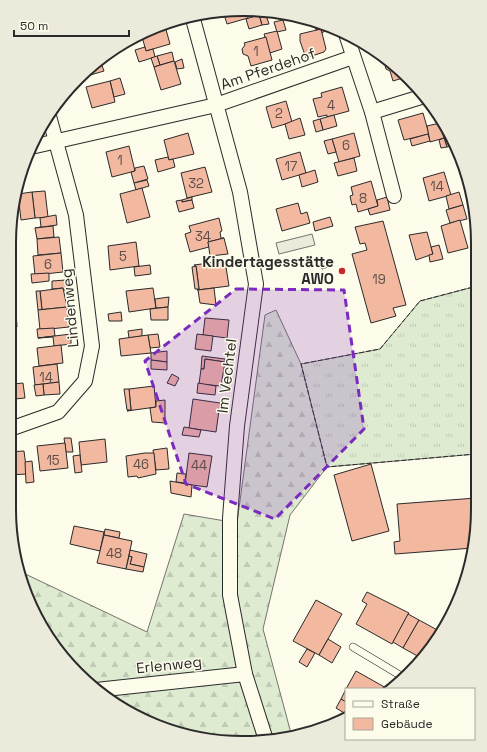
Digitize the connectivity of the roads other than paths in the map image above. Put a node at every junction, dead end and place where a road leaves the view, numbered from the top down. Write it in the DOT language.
graph roads {
  1 [pos="194,22"];
  2 [pos="348,41"];
  3 [pos="353,57"];
  4 [pos="419,98"];
  5 [pos="216,105"];
  6 [pos="372,112"];
  7 [pos="51,122"];
  8 [pos="56,142"];
  9 [pos="38,146"];
  10 [pos="394,196"];
  11 [pos="16,427"];
  12 [pos="353,647"];
  13 [pos="245,674"];
  14 [pos="399,675"];
  15 [pos="105,689"];
  16 [pos="264,735"];
  1 -- 5 [label="street, Im Vechtel"];
  2 -- 3 [label="street"];
  3 -- 5 [label="street, Am Pferdehof"];
  3 -- 6 [label="street"];
  4 -- 6 [label="street"];
  5 -- 8 [label="street"];
  5 -- 13 [label="street, Im Vechtel"];
  6 -- 10 [label="street"];
  7 -- 8 [label="street, Lindenweg"];
  8 -- 9 [label="street"];
  8 -- 11 [label="street, Lindenweg"];
  12 -- 14 [label="lane"];
  13 -- 15 [label="street, Erlenweg"];
  13 -- 16 [label="street, Im Vechtel"];
}
